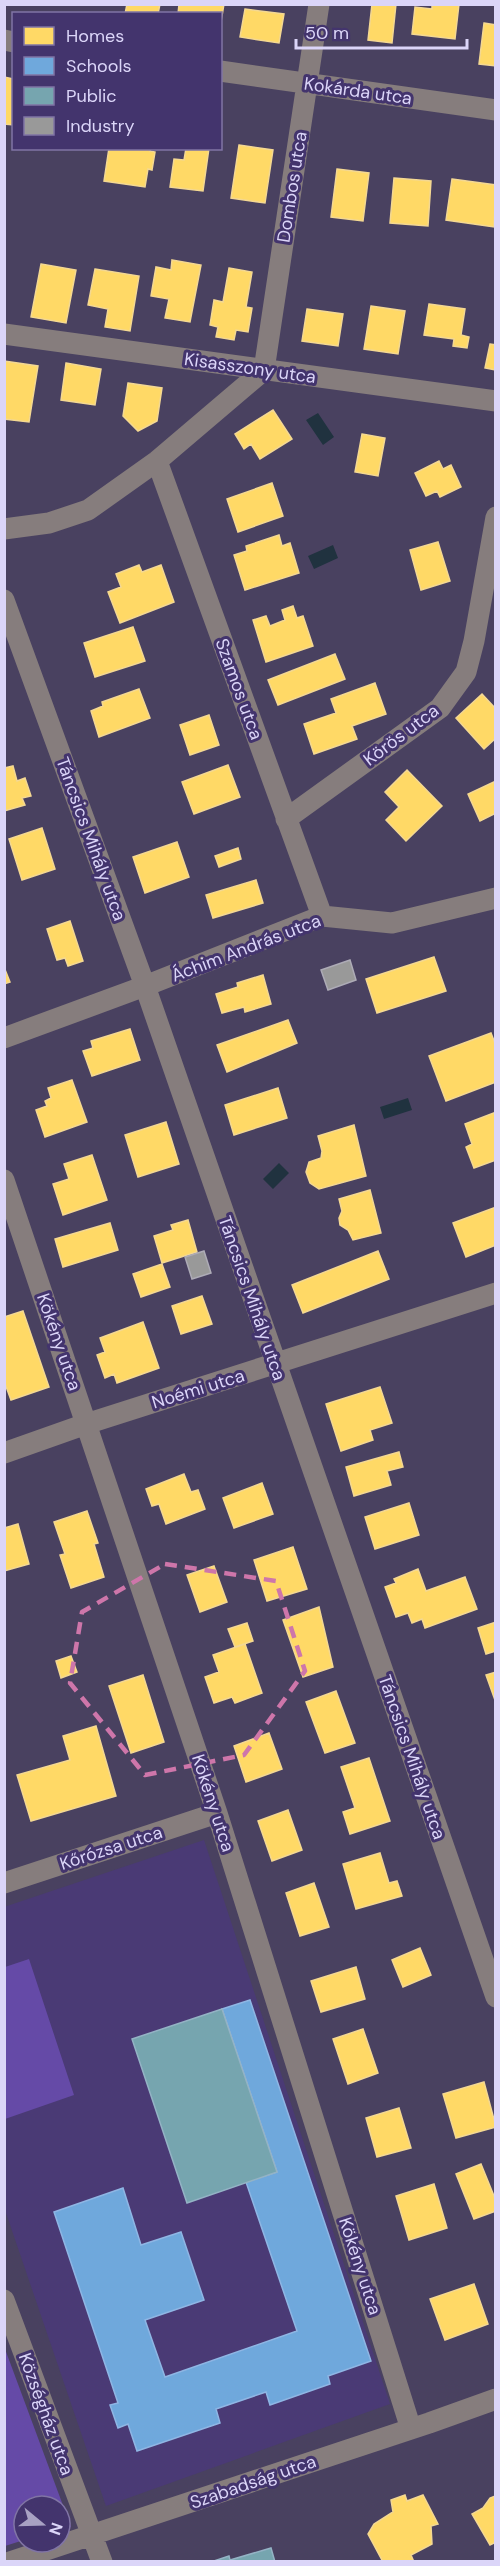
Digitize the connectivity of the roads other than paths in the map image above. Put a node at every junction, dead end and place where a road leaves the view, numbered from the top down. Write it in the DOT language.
graph roads {
  1 [pos="319,4"];
  2 [pos="222,71"];
  3 [pos="307,84"];
  4 [pos="495,110"];
  5 [pos="4,334"];
  6 [pos="264,370"];
  7 [pos="495,401"];
  8 [pos="157,461"];
  9 [pos="495,517"];
  10 [pos="4,529"];
  11 [pos="4,600"];
  12 [pos="286,819"];
  13 [pos="495,900"];
  14 [pos="322,916"];
  15 [pos="145,986"];
  16 [pos="4,1038"];
  17 [pos="4,1180"];
  18 [pos="495,1293"];
  19 [pos="275,1365"];
  20 [pos="86,1424"];
  21 [pos="4,1453"];
  22 [pos="217,1813"];
  23 [pos="4,1884"];
  24 [pos="495,1997"];
  25 [pos="5,2305"];
  26 [pos="495,2399"];
  27 [pos="411,2429"];
  28 [pos="91,2536"];
  29 [pos="10,2562"];
  30 [pos="102,2562"];
  1 -- 3 [label="street, Dombos utca"];
  2 -- 3 [label="street, Kokárda utca"];
  3 -- 4 [label="street, Kokárda utca"];
  3 -- 6 [label="street, Dombos utca"];
  5 -- 6 [label="street, Kisasszony utca"];
  6 -- 7 [label="street, Kisasszony utca"];
  6 -- 8 [label="street"];
  8 -- 10 [label="street"];
  8 -- 12 [label="street, Szamos utca"];
  9 -- 12 [label="street, Körös utca"];
  11 -- 15 [label="street, Táncsics Mihály utca"];
  12 -- 14 [label="street, Szamos utca"];
  13 -- 14 [label="street, Áchim András utca"];
  14 -- 15 [label="street, Áchim András utca"];
  15 -- 16 [label="street, Áchim András utca"];
  15 -- 19 [label="street, Táncsics Mihály utca"];
  17 -- 20 [label="street, Kökény utca"];
  18 -- 19 [label="street, Noémi utca"];
  19 -- 20 [label="street, Noémi utca"];
  19 -- 24 [label="street, Táncsics Mihály utca"];
  20 -- 21 [label="street, Noémi utca"];
  20 -- 22 [label="street, Kökény utca"];
  22 -- 23 [label="street, Kőrózsa utca"];
  22 -- 27 [label="street, Kökény utca"];
  25 -- 28 [label="street, Községház utca"];
  26 -- 27 [label="street, Szabadság utca"];
  27 -- 28 [label="street, Szabadság utca"];
  28 -- 29 [label="street, Szabadság utca"];
  28 -- 30 [label="street, Községház utca"];
}
